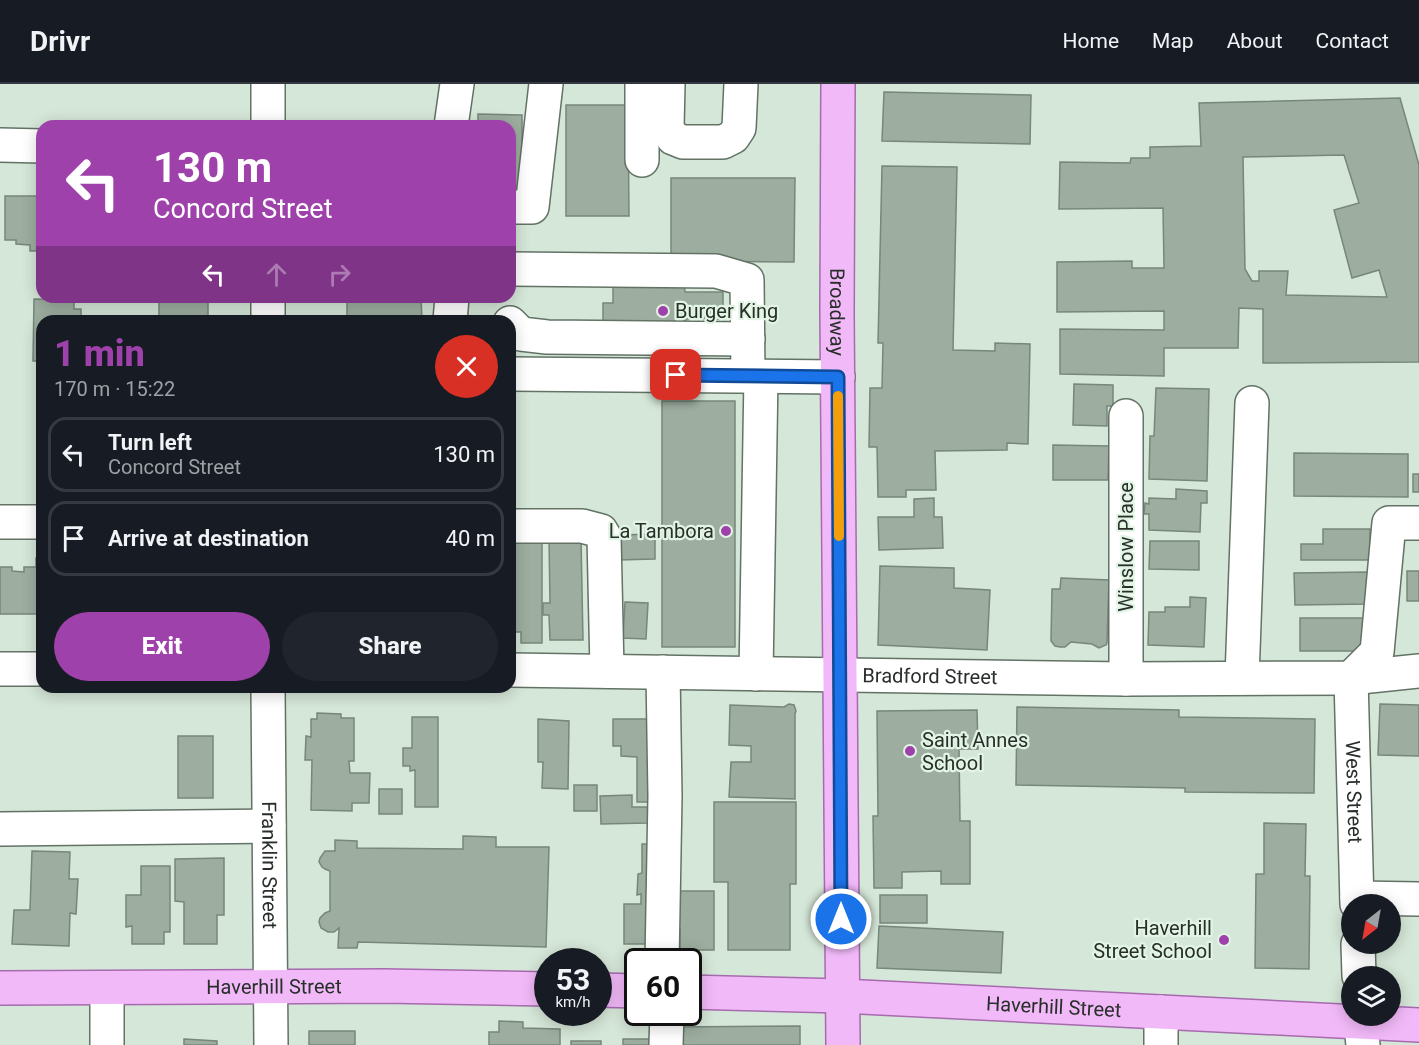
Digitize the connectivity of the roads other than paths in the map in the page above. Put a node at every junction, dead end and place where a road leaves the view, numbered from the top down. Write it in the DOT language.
graph roads {
  1 [pos="268,84"];
  2 [pos="457,84"];
  3 [pos="546,84"];
  4 [pos="642,84"];
  5 [pos="668,84"];
  6 [pos="741,84"];
  7 [pos="838,84"];
  8 [pos="268,120"];
  9 [pos="453,120"];
  10 [pos="0,145"];
  11 [pos="36,146"];
  12 [pos="642,160"];
  13 [pos="516,207"];
  14 [pos="516,269"];
  15 [pos="516,329"];
  16 [pos="748,339"];
  17 [pos="516,374"];
  18 [pos="754,376"];
  19 [pos="838,377"];
  20 [pos="1252,404"];
  21 [pos="1126,416"];
  22 [pos="0,522"];
  23 [pos="36,522"];
  24 [pos="1404,523"];
  25 [pos="516,526"];
  26 [pos="0,669"];
  27 [pos="36,669"];
  28 [pos="516,670"];
  29 [pos="607,671"];
  30 [pos="1419,671"];
  31 [pos="663,672"];
  32 [pos="756,674"];
  33 [pos="840,675"];
  34 [pos="1126,678"];
  35 [pos="1242,678"];
  36 [pos="1351,678"];
  37 [pos="268,693"];
  38 [pos="270,826"];
  39 [pos="0,829"];
  40 [pos="1357,894"];
  41 [pos="1419,899"];
  42 [pos="1401,900"];
  43 [pos="662,948"];
  44 [pos="271,987"];
  45 [pos="0,988"];
  46 [pos="107,988"];
  47 [pos="534,989"];
  48 [pos="702,992"];
  49 [pos="842,996"];
  50 [pos="1161,1012"];
  51 [pos="1419,1025"];
  52 [pos="667,1026"];
  53 [pos="1361,1027"];
  54 [pos="107,1045"];
  55 [pos="272,1045"];
  56 [pos="666,1045"];
  57 [pos="843,1045"];
  58 [pos="1161,1045"];
  1 -- 8 [label="street"];
  2 -- 9 [label="street"];
  3 -- 13 [label="street"];
  4 -- 12 [label="street"];
  5 -- 6 [label="street"];
  7 -- 19 [label="main road, Broadway"];
  10 -- 11 [label="street"];
  14 -- 16 [label="street"];
  15 -- 16 [label="street"];
  16 -- 18 [label="street"];
  17 -- 18 [label="street"];
  18 -- 19 [label="street"];
  18 -- 32 [label="street"];
  19 -- 33 [label="main road, Broadway"];
  20 -- 35 [label="street"];
  21 -- 34 [label="street, Winslow Place"];
  22 -- 23 [label="street"];
  24 -- 36 [label="street"];
  25 -- 29 [label="street"];
  26 -- 27 [label="street"];
  28 -- 29 [label="street, Bradford Street"];
  29 -- 31 [label="street, Bradford Street"];
  30 -- 36 [label="street, Bradford Street"];
  31 -- 32 [label="street, Bradford Street"];
  31 -- 43 [label="street"];
  32 -- 33 [label="street, Bradford Street"];
  33 -- 34 [label="street, Bradford Street"];
  33 -- 49 [label="main road, Broadway"];
  34 -- 35 [label="street, Bradford Street"];
  35 -- 36 [label="street, Bradford Street"];
  36 -- 40 [label="street, West Street"];
  37 -- 38 [label="street, Franklin Street"];
  38 -- 39 [label="street"];
  38 -- 44 [label="street, Franklin Street"];
  41 -- 42 [label="street"];
  44 -- 46 [label="main road, Haverhill Street"];
  44 -- 47 [label="main road, Haverhill Street"];
  44 -- 55 [label="street, Franklin Street"];
  45 -- 46 [label="main road, Haverhill Street"];
  46 -- 54 [label="street"];
  48 -- 49 [label="main road, Haverhill Street"];
  49 -- 50 [label="main road, Haverhill Street"];
  49 -- 57 [label="main road, Broadway"];
  50 -- 53 [label="main road, Haverhill Street"];
  50 -- 58 [label="street"];
  51 -- 53 [label="main road, Haverhill Street"];
  52 -- 56 [label="street"];
}
